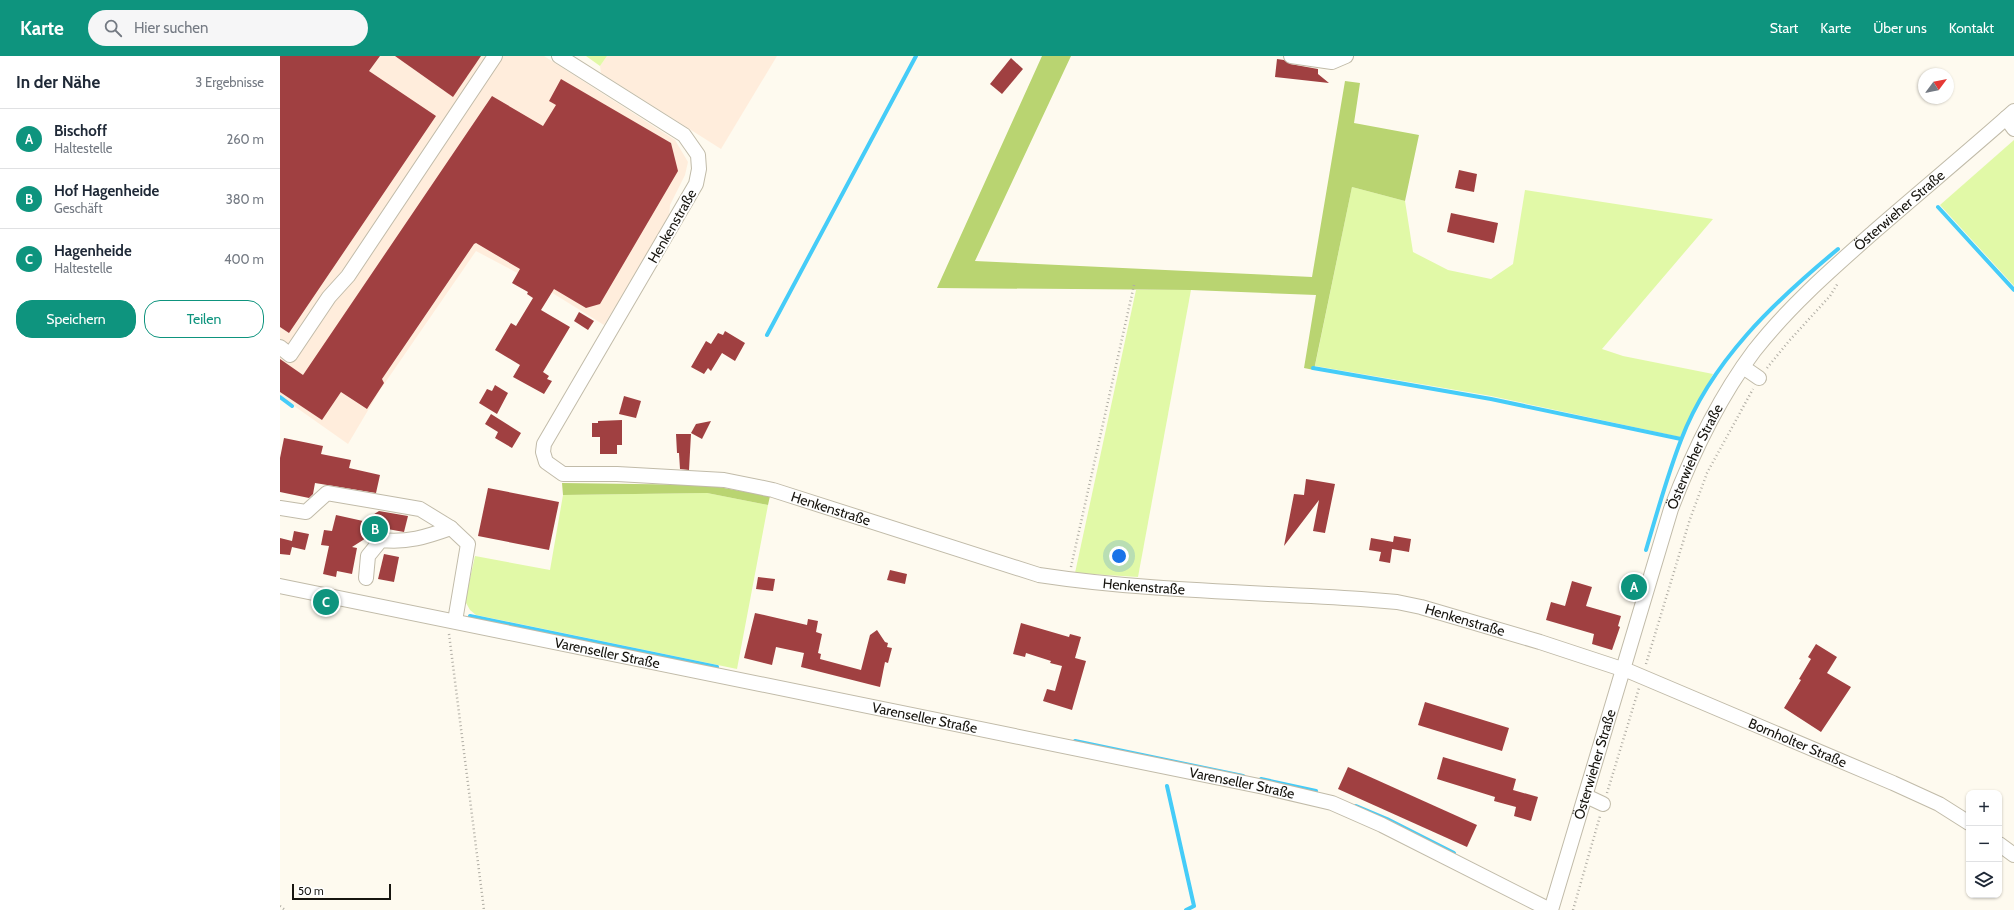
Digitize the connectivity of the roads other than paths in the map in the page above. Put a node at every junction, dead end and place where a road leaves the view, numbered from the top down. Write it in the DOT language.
graph roads {
  1 [pos="495,56"];
  2 [pos="559,56"];
  3 [pos="1291,56"];
  4 [pos="1346,56"];
  5 [pos="2011,119"];
  6 [pos="280,348"];
  7 [pos="1743,367"];
  8 [pos="1759,378"];
  9 [pos="280,508"];
  10 [pos="451,528"];
  11 [pos="366,578"];
  12 [pos="280,586"];
  13 [pos="451,620"];
  14 [pos="1623,669"];
  15 [pos="1586,796"];
  16 [pos="1603,804"];
  17 [pos="1966,821"];
  18 [pos="2002,846"];
  19 [pos="2014,855"];
  20 [pos="1550,910"];
  1 -- 6 [label="street"];
  2 -- 14 [label="street, Henkenstraße"];
  3 -- 4 [label="street"];
  5 -- 7 [label="street, Österwieher Straße"];
  7 -- 8 [label="street"];
  7 -- 14 [label="street, Österwieher Straße"];
  9 -- 10 [label="street"];
  10 -- 11 [label="street"];
  10 -- 13 [label="street"];
  12 -- 13 [label="street, Varenseller Straße"];
  13 -- 20 [label="street, Varenseller Straße"];
  14 -- 15 [label="street, Österwieher Straße"];
  14 -- 17 [label="street, Bornholter Straße"];
  15 -- 16 [label="street"];
  15 -- 20 [label="street, Österwieher Straße"];
  18 -- 19 [label="street"];
}
